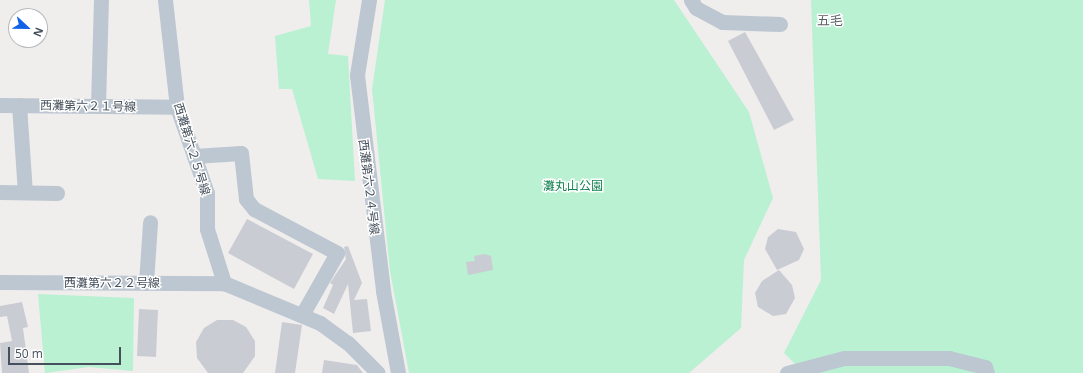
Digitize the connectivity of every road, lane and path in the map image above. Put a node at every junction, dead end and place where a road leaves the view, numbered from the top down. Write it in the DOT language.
graph roads {
  1 [pos="101,0"];
  2 [pos="166,0"];
  3 [pos="369,0"];
  4 [pos="691,0"];
  5 [pos="780,24"];
  6 [pos="0,105"];
  7 [pos="19,105"];
  8 [pos="98,106"];
  9 [pos="177,107"];
  10 [pos="194,156"];
  11 [pos="0,192"];
  12 [pos="25,192"];
  13 [pos="57,193"];
  14 [pos="150,222"];
  15 [pos="0,282"];
  16 [pos="146,283"];
  17 [pos="224,283"];
  18 [pos="303,313"];
  19 [pos="378,373"];
  20 [pos="398,373"];
  21 [pos="786,373"];
  22 [pos="987,373"];
  1 -- 8 [label="street"];
  2 -- 9 [label="street, 西灘第六２５号線"];
  3 -- 20 [label="street, 西灘第六２４号線"];
  4 -- 5 [label="street"];
  6 -- 7 [label="street, 西灘第六２１号線"];
  7 -- 8 [label="street, 西灘第六２１号線"];
  7 -- 12 [label="street"];
  8 -- 9 [label="street, 西灘第六２１号線"];
  9 -- 10 [label="street, 西灘第六２５号線"];
  10 -- 17 [label="street, 西灘第六２５号線"];
  10 -- 18 [label="street"];
  11 -- 12 [label="street"];
  12 -- 13 [label="street"];
  14 -- 16 [label="street"];
  15 -- 16 [label="street, 西灘第六２２号線"];
  16 -- 17 [label="street, 西灘第六２２号線"];
  17 -- 18 [label="street"];
  18 -- 19 [label="street"];
  21 -- 22 [label="street"];
}
